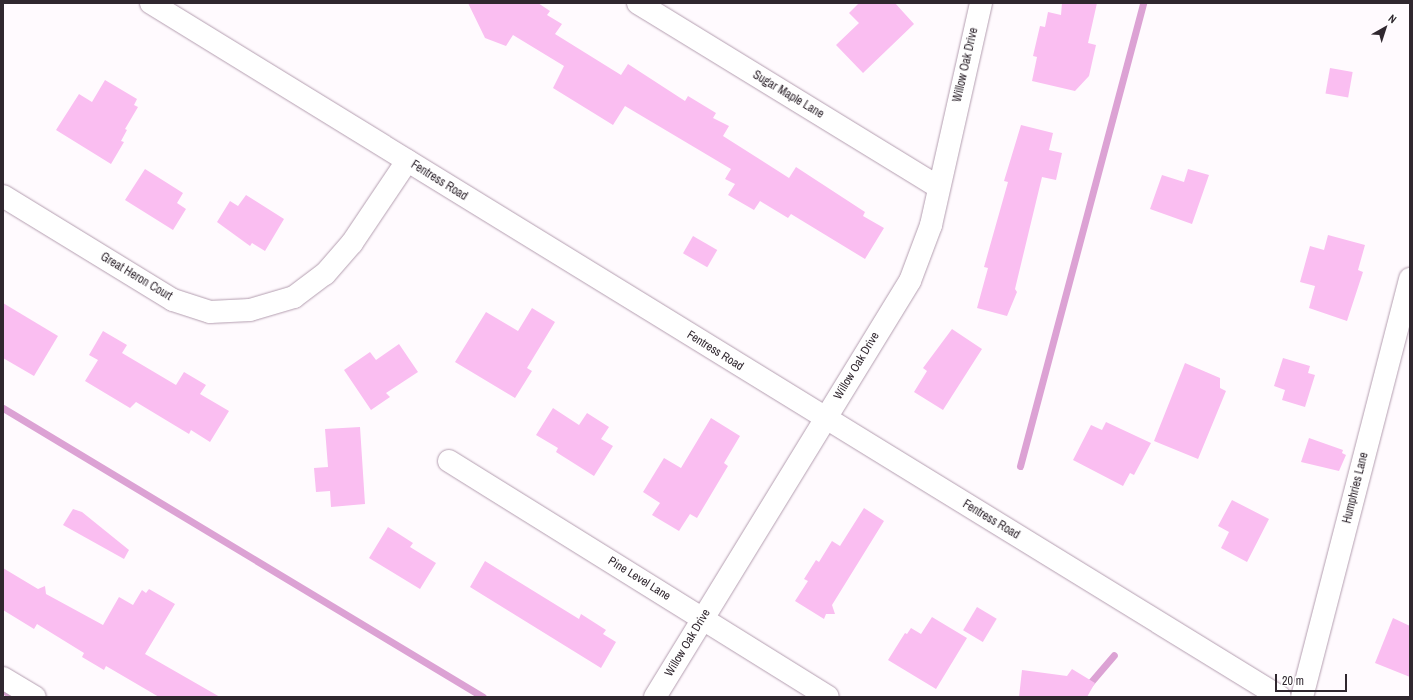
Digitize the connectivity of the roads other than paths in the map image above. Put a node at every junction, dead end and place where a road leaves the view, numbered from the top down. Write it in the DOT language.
graph roads {
  1 [pos="151,3"];
  2 [pos="638,3"];
  3 [pos="981,3"];
  4 [pos="407,161"];
  5 [pos="938,187"];
  6 [pos="3,196"];
  7 [pos="1410,279"];
  8 [pos="826,419"];
  9 [pos="449,461"];
  10 [pos="702,618"];
  11 [pos="3,678"];
  12 [pos="35,697"];
  13 [pos="655,697"];
  14 [pos="828,697"];
  15 [pos="1280,697"];
  16 [pos="1302,697"];
  1 -- 4 [label="street, Fentress Road"];
  2 -- 5 [label="street, Sugar Maple Lane"];
  3 -- 5 [label="street, Willow Oak Drive"];
  4 -- 6 [label="street, Great Heron Court"];
  4 -- 8 [label="street, Fentress Road"];
  5 -- 8 [label="street, Willow Oak Drive"];
  7 -- 16 [label="street, Humphries Lane"];
  8 -- 10 [label="street, Willow Oak Drive"];
  8 -- 15 [label="street, Fentress Road"];
  9 -- 10 [label="street, Pine Level Lane"];
  10 -- 13 [label="street, Willow Oak Drive"];
  10 -- 14 [label="street, Pine Level Lane"];
  11 -- 12 [label="street"];
}
